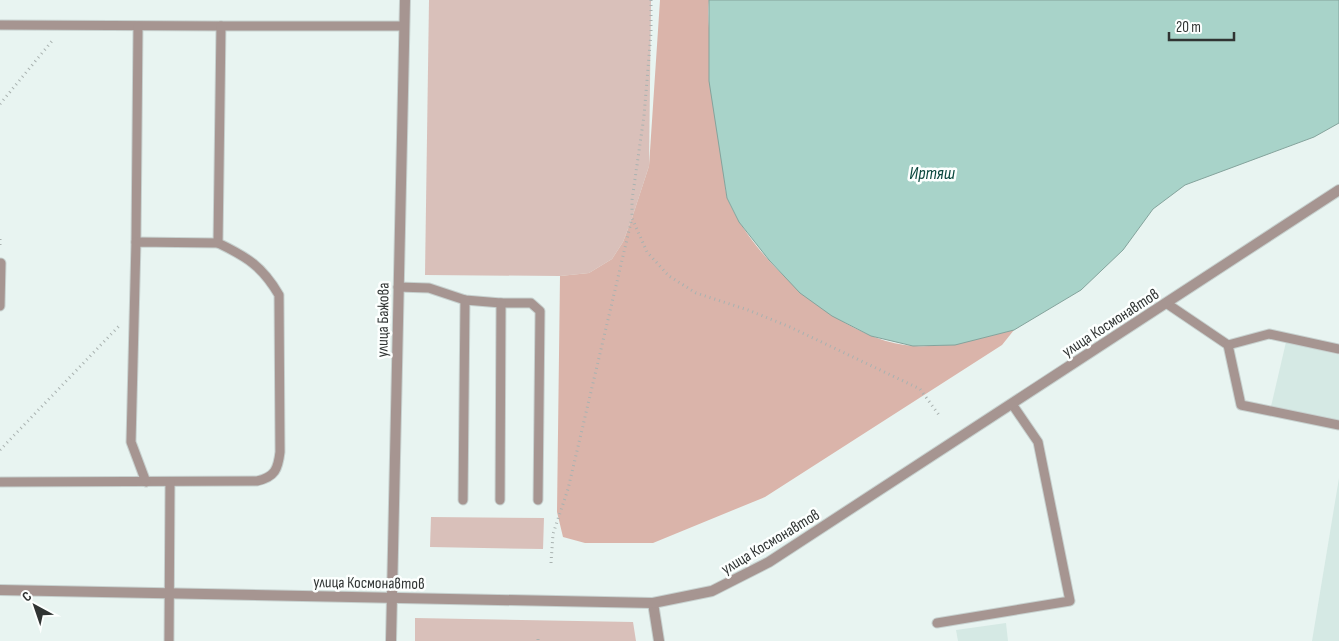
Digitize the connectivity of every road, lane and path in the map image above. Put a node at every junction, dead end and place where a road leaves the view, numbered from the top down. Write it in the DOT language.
graph roads {
  1 [pos="404,0"];
  2 [pos="651,0"];
  3 [pos="0,25"];
  4 [pos="65,26"];
  5 [pos="221,26"];
  6 [pos="404,26"];
  7 [pos="138,27"];
  8 [pos="0,104"];
  9 [pos="1339,190"];
  10 [pos="632,218"];
  11 [pos="136,242"];
  12 [pos="218,243"];
  13 [pos="1,262"];
  14 [pos="398,287"];
  15 [pos="465,300"];
  16 [pos="500,303"];
  17 [pos="1166,303"];
  18 [pos="0,306"];
  19 [pos="134,311"];
  20 [pos="1228,344"];
  21 [pos="1339,349"];
  22 [pos="1012,404"];
  23 [pos="940,414"];
  24 [pos="1339,425"];
  25 [pos="0,450"];
  26 [pos="0,482"];
  27 [pos="146,482"];
  28 [pos="170,482"];
  29 [pos="463,500"];
  30 [pos="500,500"];
  31 [pos="538,500"];
  32 [pos="551,563"];
  33 [pos="0,590"];
  34 [pos="169,594"];
  35 [pos="391,598"];
  36 [pos="653,603"];
  37 [pos="937,623"];
  38 [pos="169,641"];
  39 [pos="391,641"];
  40 [pos="659,641"];
  1 -- 6 [label="street, улица Бажова"];
  2 -- 10 [label="path"];
  3 -- 4 [label="lane"];
  4 -- 7 [label="lane"];
  4 -- 8 [label="path"];
  5 -- 6 [label="lane"];
  5 -- 7 [label="lane"];
  5 -- 12 [label="lane"];
  6 -- 14 [label="street, улица Бажова"];
  7 -- 11 [label="lane"];
  9 -- 17 [label="street, улица Космонавтов"];
  10 -- 23 [label="path"];
  10 -- 32 [label="path"];
  11 -- 12 [label="lane"];
  11 -- 19 [label="lane"];
  12 -- 28 [label="lane"];
  13 -- 18 [label="lane"];
  14 -- 15 [label="lane"];
  14 -- 35 [label="street, улица Бажова"];
  15 -- 16 [label="lane"];
  15 -- 29 [label="lane"];
  16 -- 30 [label="lane"];
  16 -- 31 [label="lane"];
  17 -- 20 [label="lane"];
  17 -- 22 [label="street, улица Космонавтов"];
  19 -- 25 [label="path"];
  19 -- 27 [label="lane"];
  20 -- 21 [label="lane"];
  20 -- 24 [label="lane"];
  22 -- 36 [label="street, улица Космонавтов"];
  22 -- 37 [label="lane"];
  26 -- 27 [label="lane"];
  27 -- 28 [label="lane"];
  28 -- 34 [label="lane"];
  33 -- 34 [label="street, улица Космонавтов"];
  34 -- 35 [label="street, улица Космонавтов"];
  34 -- 38 [label="lane"];
  35 -- 36 [label="street, улица Космонавтов"];
  35 -- 39 [label="street, улица Бажова"];
  36 -- 40 [label="street"];
}
